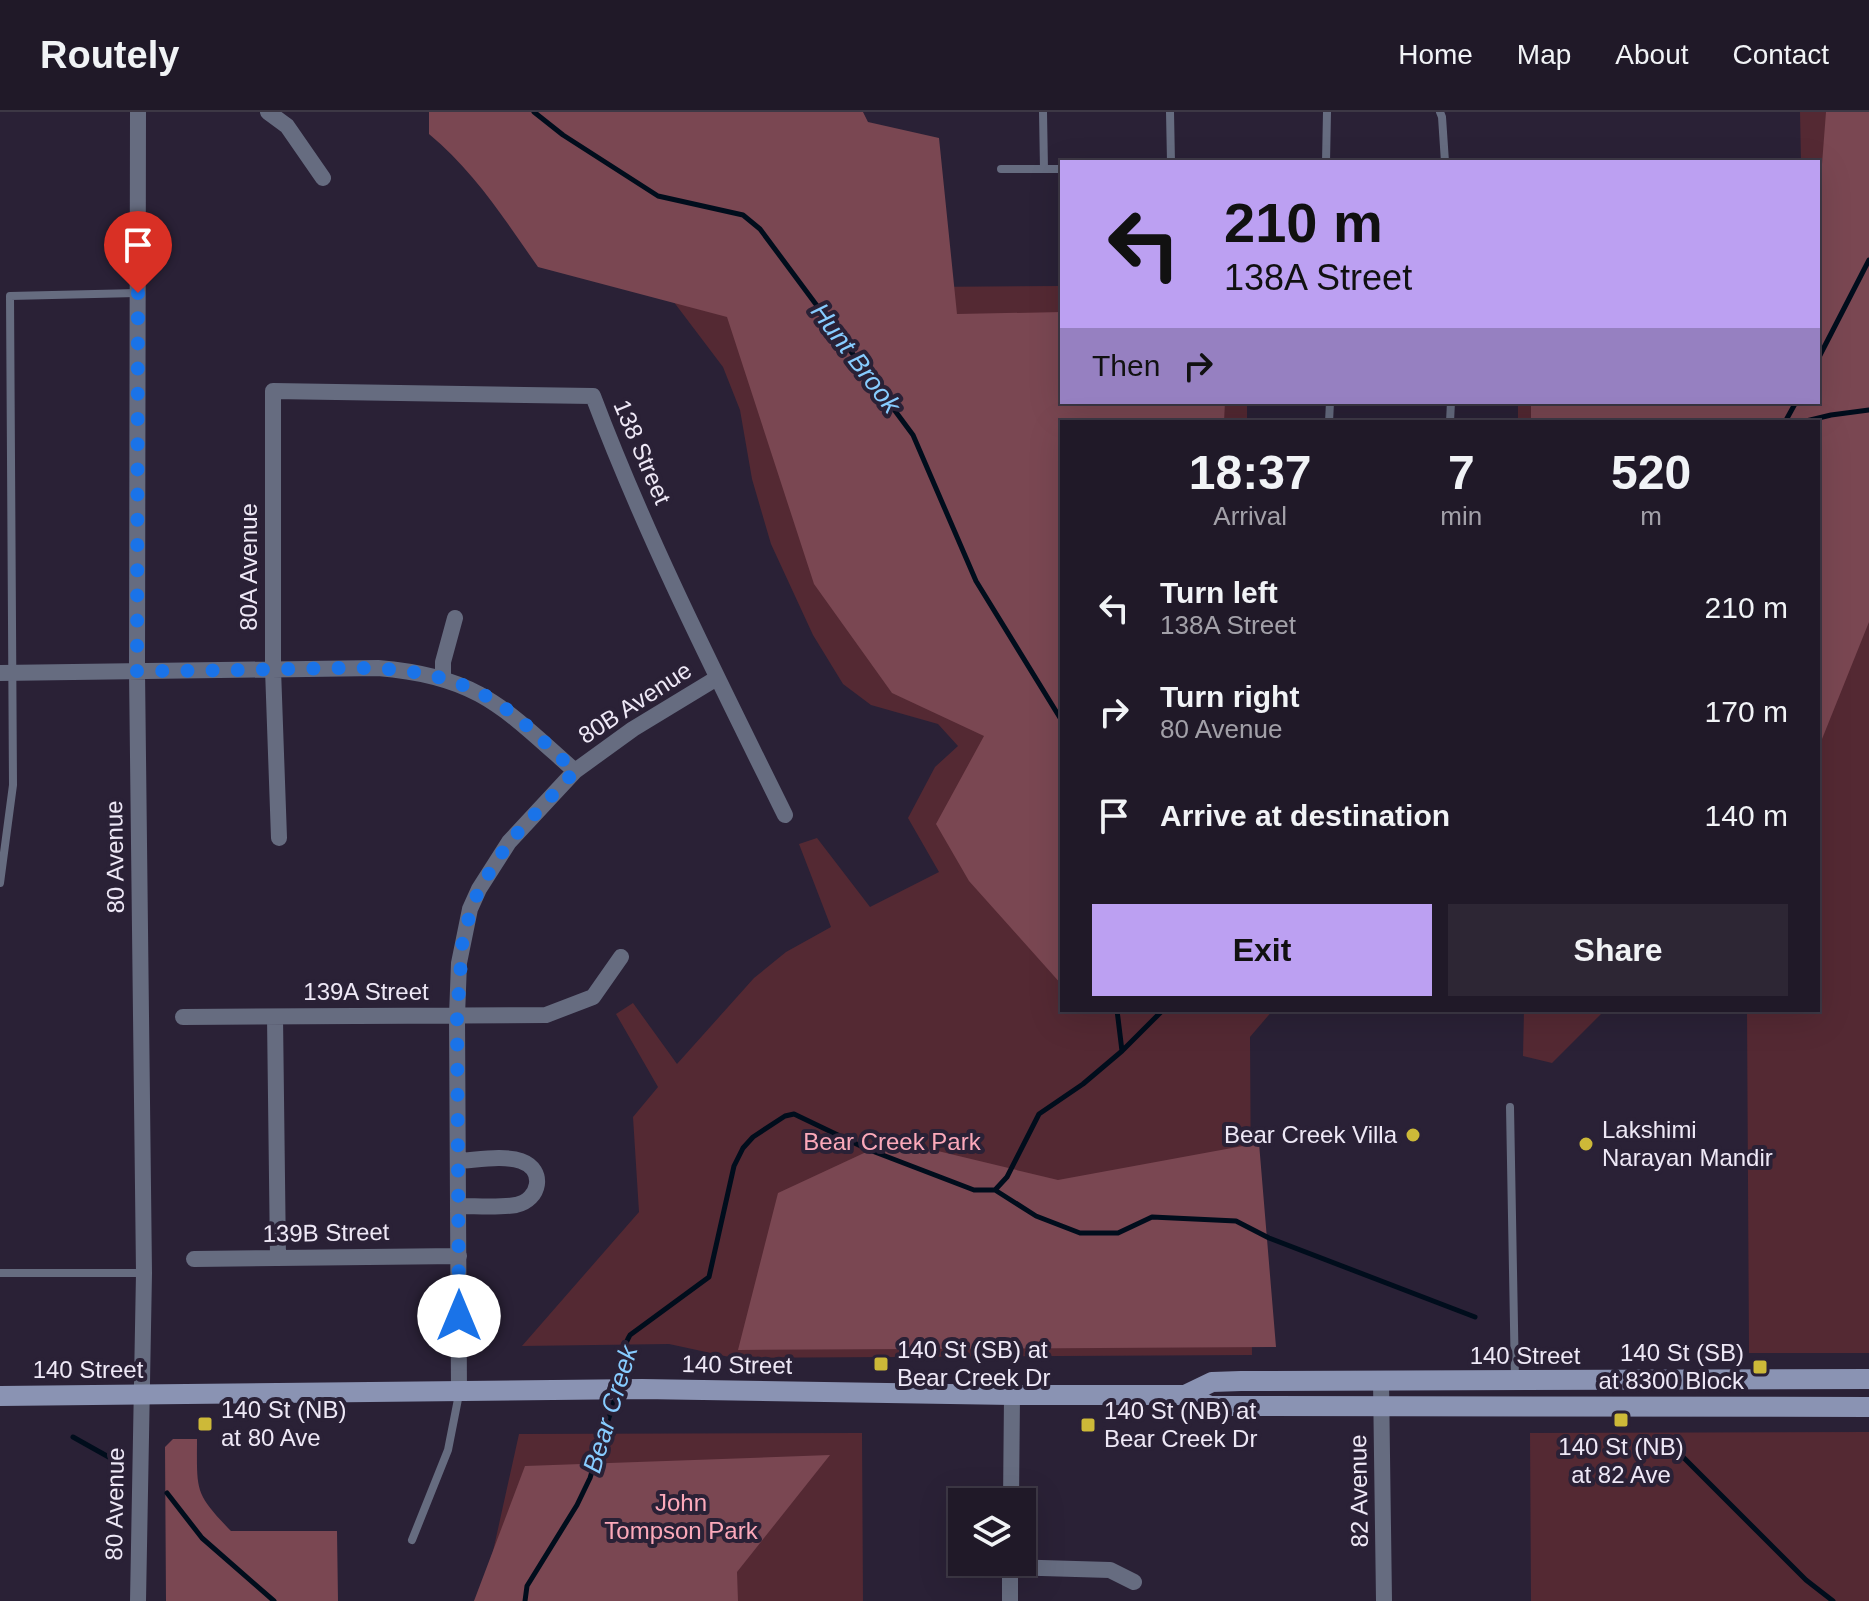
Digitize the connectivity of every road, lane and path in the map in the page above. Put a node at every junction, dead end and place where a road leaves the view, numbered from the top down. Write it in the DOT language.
graph roads {
  1 [pos="138,112"];
  2 [pos="268,112"];
  3 [pos="1043,112"];
  4 [pos="1170,112"];
  5 [pos="1327,112"];
  6 [pos="1440,112"];
  7 [pos="1171,160"];
  8 [pos="1326,160"];
  9 [pos="1445,160"];
  10 [pos="1001,169"];
  11 [pos="1044,169"];
  12 [pos="1060,169"];
  13 [pos="323,178"];
  14 [pos="138,293"];
  15 [pos="273,391"];
  16 [pos="455,618"];
  17 [pos="273,669"];
  18 [pos="137,671"];
  19 [pos="6,673"];
  20 [pos="443,677"];
  21 [pos="717,678"];
  22 [pos="575,771"];
  23 [pos="785,815"];
  24 [pos="279,838"];
  25 [pos="0,883"];
  26 [pos="621,957"];
  27 [pos="457,1016"];
  28 [pos="183,1017"];
  29 [pos="275,1017"];
  30 [pos="1510,1107"];
  31 [pos="458,1161"];
  32 [pos="458,1206"];
  33 [pos="459,1256"];
  34 [pos="278,1258"];
  35 [pos="194,1259"];
  36 [pos="0,1273"];
  37 [pos="144,1273"];
  38 [pos="1869,1379"];
  39 [pos="1381,1381"];
  40 [pos="1515,1381"];
  41 [pos="459,1393"];
  42 [pos="141,1395"];
  43 [pos="1012,1395"];
  44 [pos="1185,1395"];
  45 [pos="0,1396"];
  46 [pos="1382,1407"];
  47 [pos="1869,1407"];
  48 [pos="1011,1488"];
  49 [pos="412,1540"];
  50 [pos="1036,1566"];
  51 [pos="1010,1576"];
  52 [pos="1134,1582"];
  53 [pos="138,1601"];
  54 [pos="1010,1601"];
  55 [pos="1384,1601"];
  1 -- 14 [label="street, 80 Avenue"];
  2 -- 13 [label="street"];
  3 -- 11 [label="lane"];
  4 -- 7 [label="lane"];
  5 -- 8 [label="lane"];
  6 -- 9 [label="lane"];
  10 -- 11 [label="lane"];
  11 -- 12 [label="lane"];
  14 -- 18 [label="street, 80 Avenue"];
  14 -- 19 [label="lane"];
  15 -- 17 [label="street, 80A Avenue"];
  15 -- 21 [label="street, 138 Street"];
  16 -- 20 [label="street"];
  17 -- 18 [label="street"];
  17 -- 20 [label="street"];
  17 -- 24 [label="street, 80A Avenue"];
  18 -- 19 [label="street"];
  18 -- 37 [label="street, 80 Avenue"];
  19 -- 25 [label="lane"];
  20 -- 22 [label="street"];
  21 -- 22 [label="street, 80B Avenue"];
  21 -- 23 [label="street, 138 Street"];
  22 -- 27 [label="street, 80B Avenue"];
  26 -- 27 [label="street, 139A Street"];
  27 -- 29 [label="street, 139A Street"];
  27 -- 31 [label="street, 80B Avenue"];
  28 -- 29 [label="street, 139A Street"];
  29 -- 34 [label="street"];
  30 -- 40 [label="lane"];
  31 -- 32 [label="street, 80B Avenue"];
  31 -- 32 [label="street"];
  32 -- 33 [label="street, 80B Avenue"];
  33 -- 34 [label="street, 139B Street"];
  33 -- 41 [label="street, 80B Avenue"];
  34 -- 35 [label="street, 139B Street"];
  36 -- 37 [label="lane"];
  37 -- 42 [label="street, 80 Avenue"];
  38 -- 40 [label="main road, 140 Street"];
  39 -- 40 [label="main road, 140 Street"];
  39 -- 44 [label="main road, 140 Street"];
  39 -- 46 [label="street, 82 Avenue"];
  41 -- 42 [label="main road, 140 Street"];
  41 -- 43 [label="main road, 140 Street"];
  41 -- 49 [label="lane"];
  42 -- 45 [label="main road, 140 Street"];
  42 -- 53 [label="street, 80 Avenue"];
  43 -- 44 [label="main road, 140 Street"];
  43 -- 48 [label="street"];
  44 -- 46 [label="main road, 140 Street"];
  46 -- 47 [label="main road, 140 Street"];
  46 -- 55 [label="street, 82 Avenue"];
  50 -- 52 [label="street"];
  51 -- 54 [label="street"];
}
